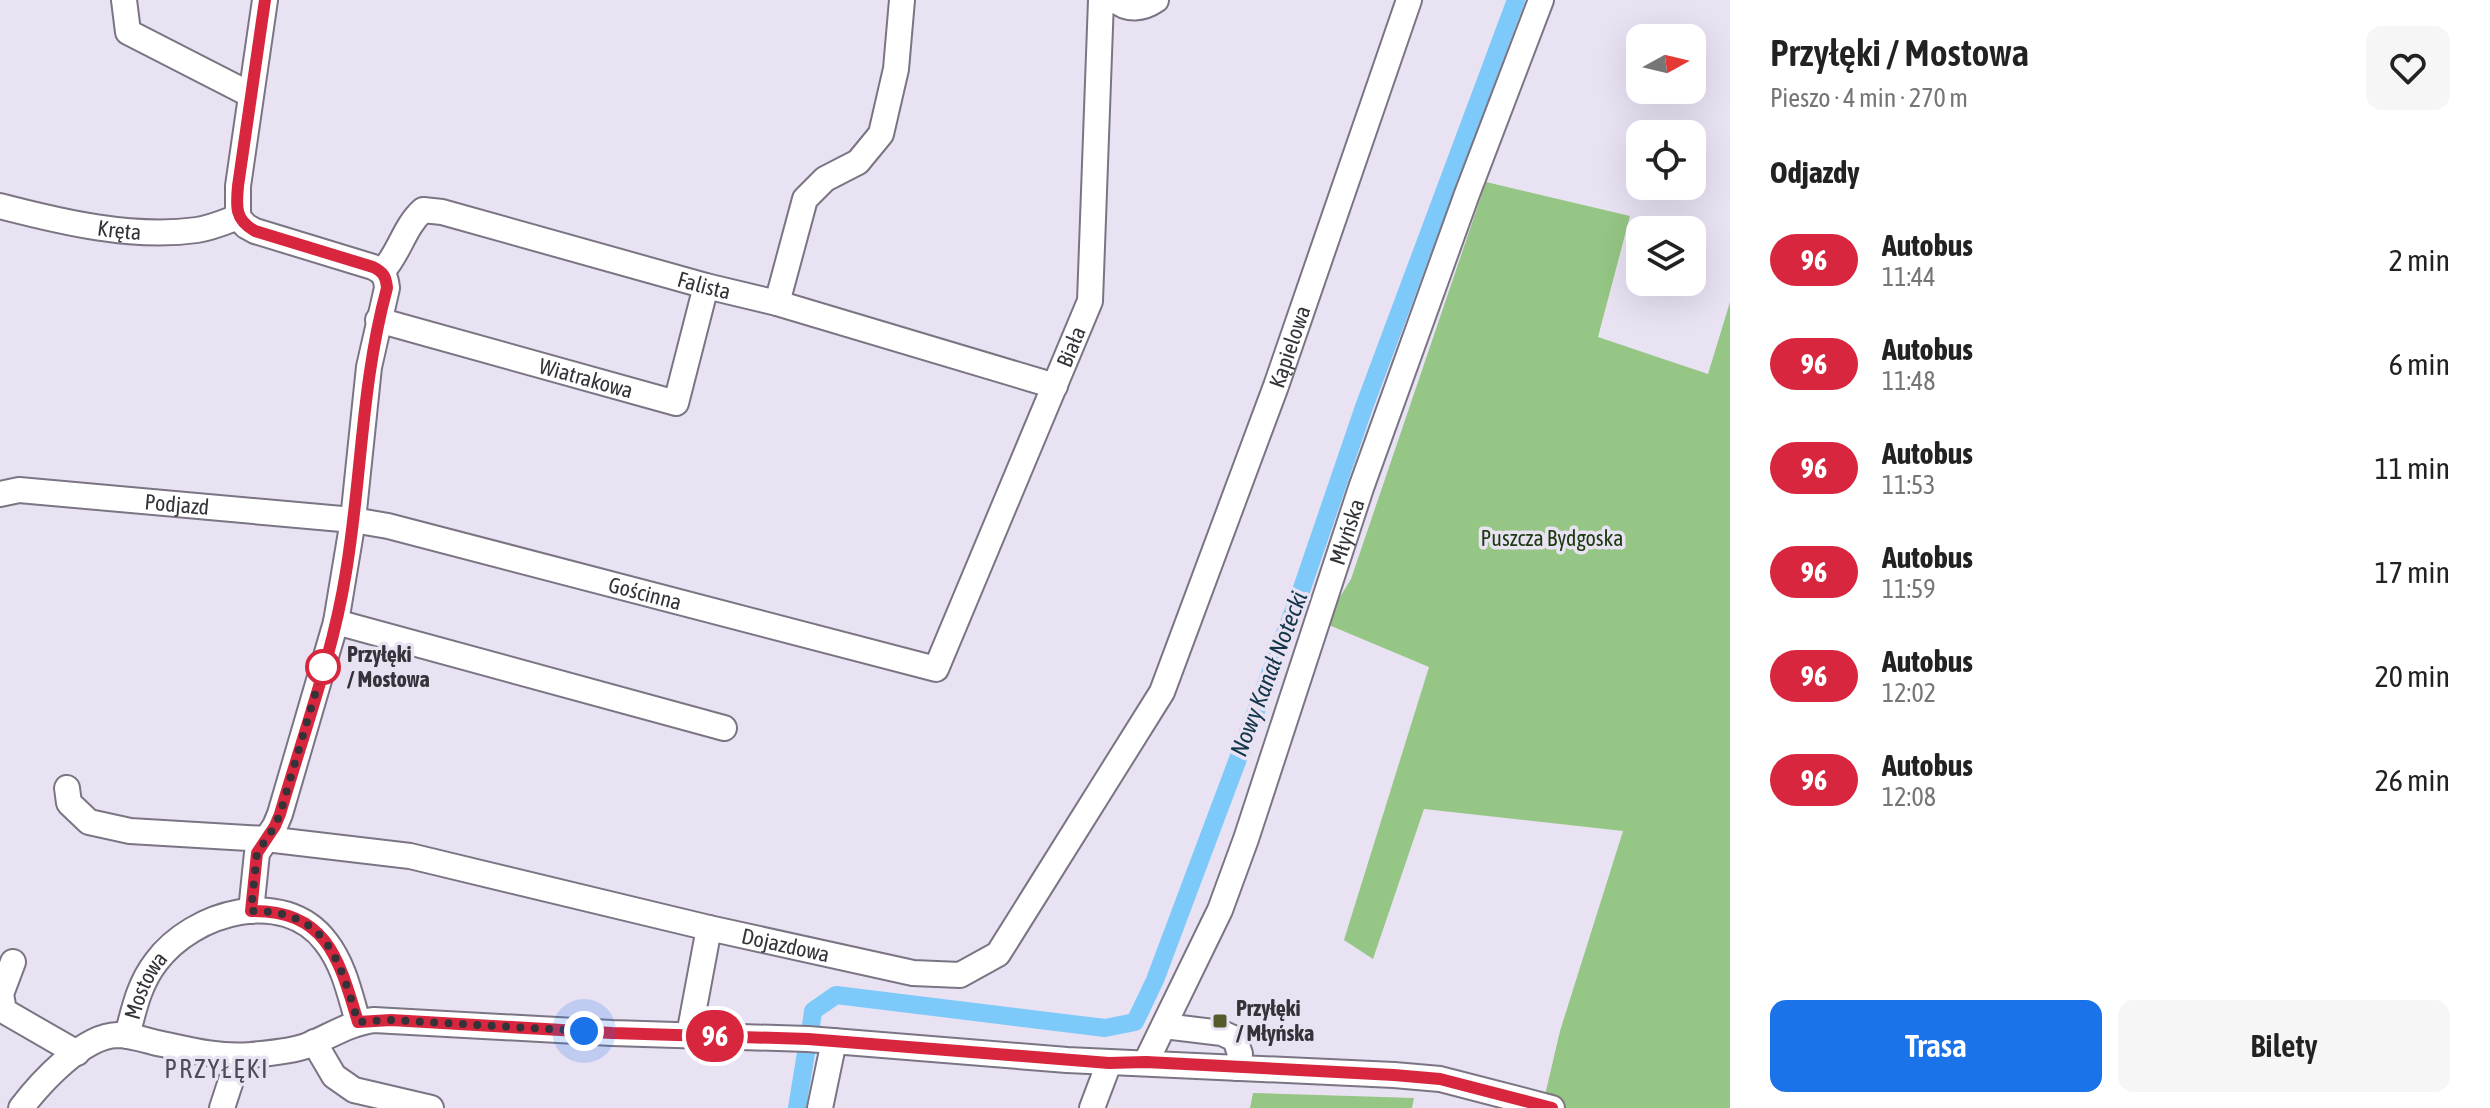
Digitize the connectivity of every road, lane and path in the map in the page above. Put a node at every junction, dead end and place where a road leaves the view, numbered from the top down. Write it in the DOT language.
graph roads {
  1 [pos="124,0"];
  2 [pos="265,0"];
  3 [pos="902,0"];
  4 [pos="1101,0"];
  5 [pos="1115,0"];
  6 [pos="1409,0"];
  7 [pos="1541,0"];
  8 [pos="1153,2"];
  9 [pos="251,95"];
  10 [pos="0,206"];
  11 [pos="238,217"];
  12 [pos="382,272"];
  13 [pos="706,286"];
  14 [pos="777,303"];
  15 [pos="378,320"];
  16 [pos="1055,386"];
  17 [pos="0,494"];
  18 [pos="353,520"];
  19 [pos="336,622"];
  20 [pos="936,669"];
  21 [pos="1162,692"];
  22 [pos="724,728"];
  23 [pos="67,788"];
  24 [pos="266,839"];
  25 [pos="251,911"];
  26 [pos="709,928"];
  27 [pos="13,962"];
  28 [pos="358,1022"];
  29 [pos="1164,1026"];
  30 [pos="689,1035"];
  31 [pos="127,1036"];
  32 [pos="834,1041"];
  33 [pos="314,1042"];
  34 [pos="77,1053"];
  35 [pos="239,1056"];
  36 [pos="1146,1062"];
  37 [pos="1109,1063"];
  38 [pos="1237,1068"];
  39 [pos="21,1108"];
  40 [pos="222,1108"];
  41 [pos="431,1108"];
  42 [pos="820,1108"];
  43 [pos="1092,1108"];
  44 [pos="1552,1108"];
  1 -- 9 [label="street"];
  2 -- 9 [label="street"];
  3 -- 14 [label="street"];
  4 -- 16 [label="street, Biała"];
  5 -- 8 [label="street"];
  6 -- 21 [label="street, Kąpielowa"];
  7 -- 29 [label="street, Młyńska"];
  9 -- 11 [label="street"];
  10 -- 11 [label="street, Kręta"];
  11 -- 12 [label="street"];
  12 -- 13 [label="street, Falista"];
  12 -- 15 [label="street"];
  13 -- 14 [label="street, Falista"];
  13 -- 15 [label="street, Wiatrakowa"];
  14 -- 16 [label="street, Falista"];
  15 -- 18 [label="street"];
  16 -- 20 [label="street, Biała"];
  17 -- 18 [label="street, Podjazd"];
  18 -- 19 [label="street"];
  18 -- 20 [label="street, Gościnna"];
  19 -- 22 [label="street"];
  19 -- 24 [label="street"];
  21 -- 26 [label="street, Dojazdowa"];
  23 -- 24 [label="street, Dojazdowa"];
  24 -- 25 [label="street"];
  24 -- 26 [label="street, Dojazdowa"];
  25 -- 28 [label="street, Mostowa"];
  25 -- 31 [label="street, Mostowa"];
  26 -- 30 [label="street"];
  27 -- 34 [label="street"];
  28 -- 30 [label="street"];
  28 -- 33 [label="street"];
  29 -- 36 [label="street, Młyńska"];
  29 -- 38 [label="street"];
  30 -- 32 [label="street"];
  31 -- 34 [label="street, Mostowa"];
  31 -- 35 [label="street"];
  32 -- 37 [label="street"];
  32 -- 42 [label="street"];
  33 -- 35 [label="street"];
  33 -- 41 [label="street"];
  34 -- 39 [label="street, Mostowa"];
  35 -- 40 [label="street"];
  36 -- 37 [label="street"];
  36 -- 38 [label="street"];
  37 -- 43 [label="street"];
  38 -- 44 [label="street"];
}
